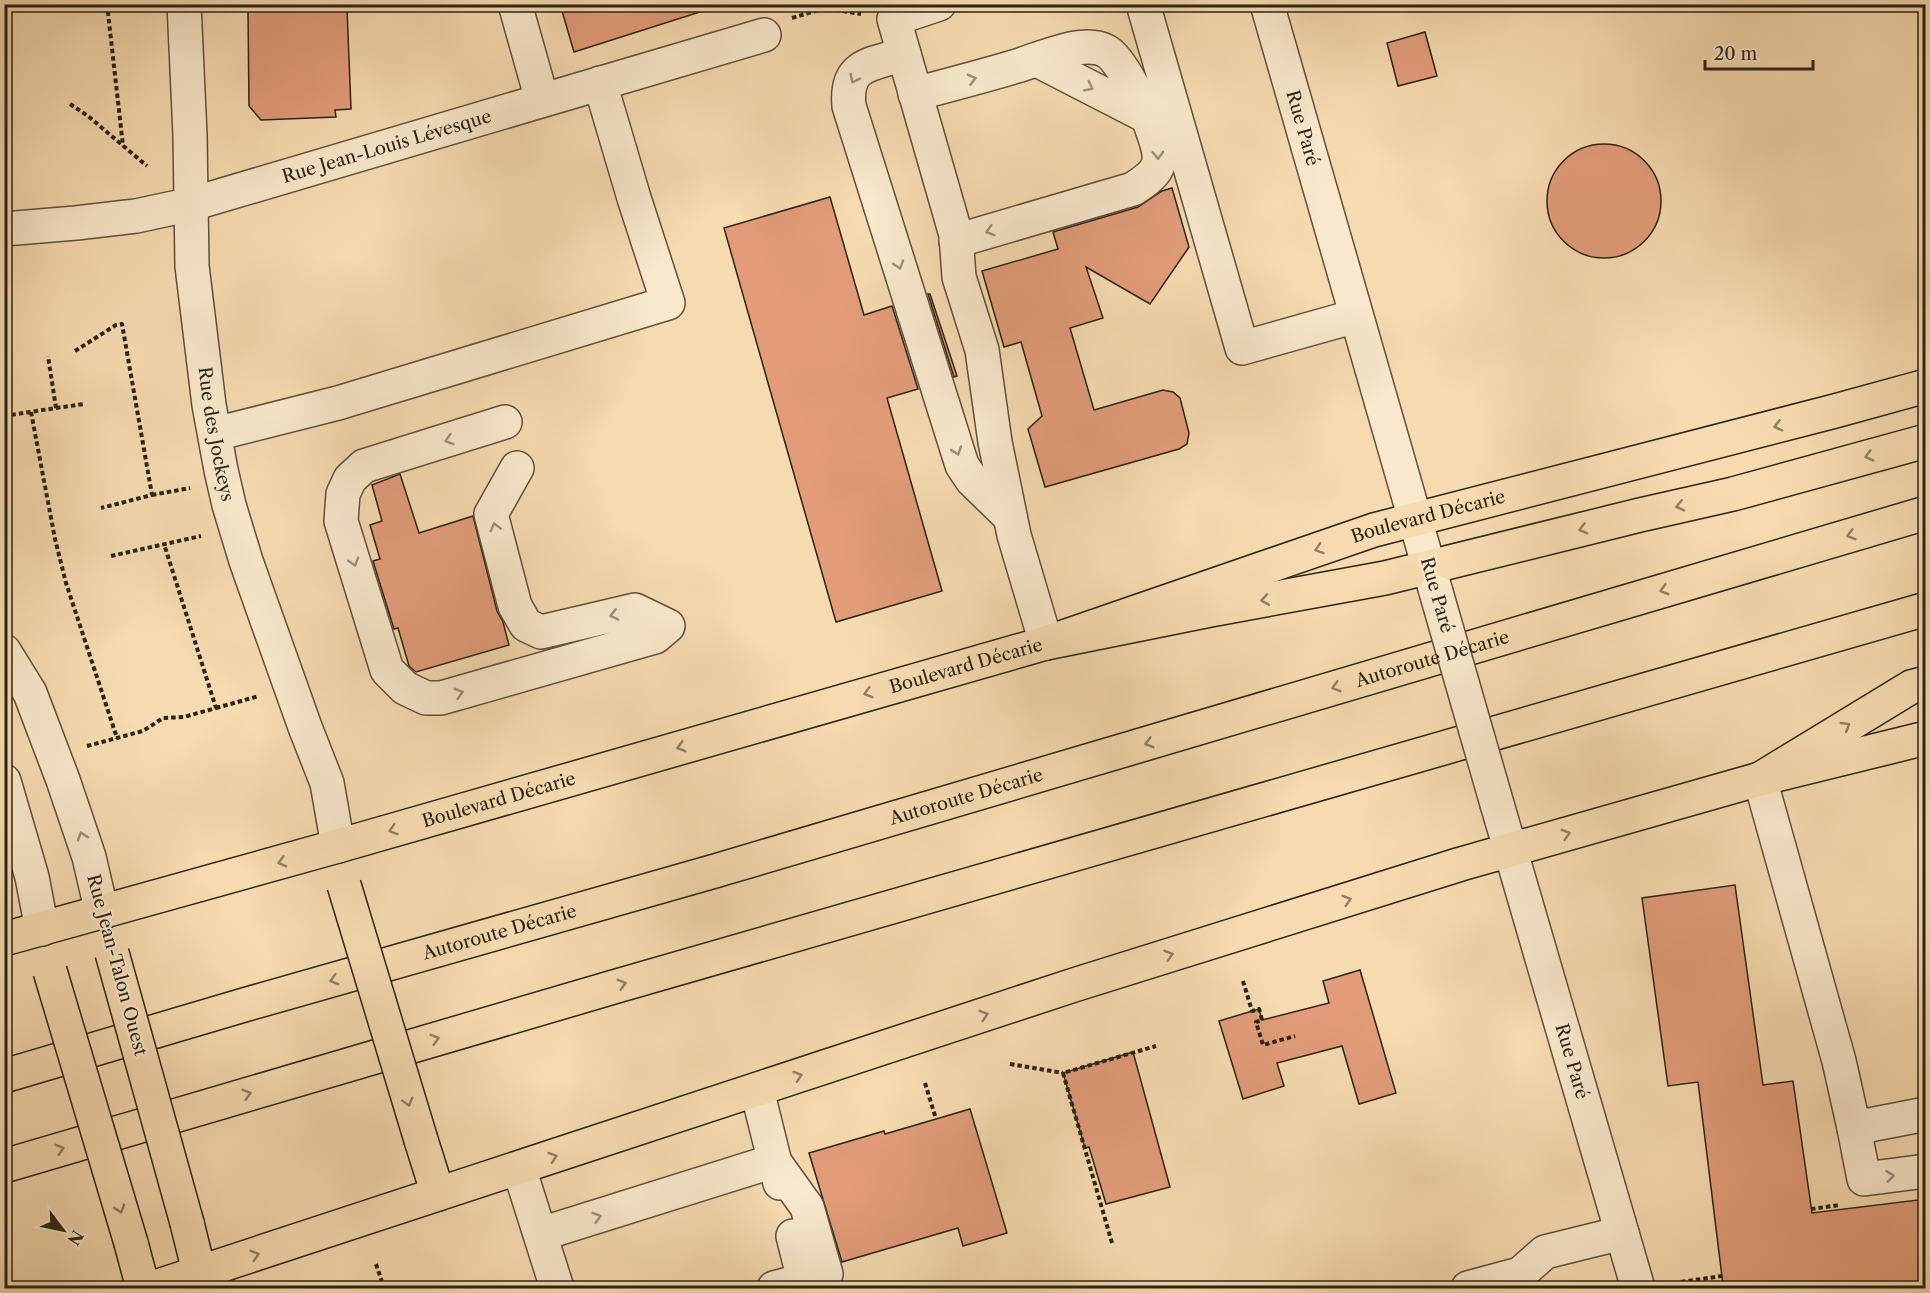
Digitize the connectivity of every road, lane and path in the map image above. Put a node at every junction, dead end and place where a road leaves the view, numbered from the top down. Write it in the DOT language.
graph roads {
  1 [pos="107,4"];
  2 [pos="184,4"];
  3 [pos="515,4"];
  4 [pos="939,4"];
  5 [pos="1143,4"];
  6 [pos="1267,4"];
  7 [pos="825,8"];
  8 [pos="776,27"];
  9 [pos="904,54"];
  10 [pos="600,83"];
  11 [pos="915,94"];
  12 [pos="542,100"];
  13 [pos="70,104"];
  14 [pos="123,146"];
  15 [pos="147,166"];
  16 [pos="192,204"];
  17 [pos="4,229"];
  18 [pos="956,241"];
  19 [pos="1356,316"];
  20 [pos="75,351"];
  21 [pos="48,356"];
  22 [pos="1926,386"];
  23 [pos="84,405"];
  24 [pos="56,408"];
  25 [pos="31,412"];
  26 [pos="4,416"];
  27 [pos="505,422"];
  28 [pos="215,434"];
  29 [pos="1926,441"];
  30 [pos="518,468"];
  31 [pos="193,488"];
  32 [pos="152,495"];
  33 [pos="101,508"];
  34 [pos="1926,513"];
  35 [pos="1010,517"];
  36 [pos="1416,520"];
  37 [pos="204,535"];
  38 [pos="164,544"];
  39 [pos="111,556"];
  40 [pos="1433,579"];
  41 [pos="1926,609"];
  42 [pos="1046,643"];
  43 [pos="4,651"];
  44 [pos="1926,682"];
  45 [pos="254,697"];
  46 [pos="216,708"];
  47 [pos="117,738"];
  48 [pos="1926,738"];
  49 [pos="86,746"];
  50 [pos="1760,779"];
  51 [pos="4,781"];
  52 [pos="338,846"];
  53 [pos="1510,849"];
  54 [pos="102,913"];
  55 [pos="42,929"];
  56 [pos="4,939"];
  57 [pos="1243,981"];
  58 [pos="1295,1036"];
  59 [pos="1156,1046"];
  60 [pos="1011,1064"];
  61 [pos="1063,1073"];
  62 [pos="4,1076"];
  63 [pos="925,1083"];
  64 [pos="757,1090"];
  65 [pos="1926,1114"];
  66 [pos="936,1119"];
  67 [pos="1854,1128"];
  68 [pos="774,1161"];
  69 [pos="4,1166"];
  70 [pos="519,1168"];
  71 [pos="1926,1171"];
  72 [pos="438,1194"];
  73 [pos="1622,1233"];
  74 [pos="541,1234"];
  75 [pos="1112,1243"];
  76 [pos="376,1264"];
  77 [pos="1722,1276"];
  78 [pos="201,1280"];
  79 [pos="802,1281"];
  80 [pos="1522,1281"];
  81 [pos="1681,1282"];
  82 [pos="557,1287"];
  83 [pos="143,1288"];
  84 [pos="152,1288"];
  85 [pos="384,1288"];
  86 [pos="1468,1288"];
  87 [pos="1638,1288"];
  1 -- 14 [label="path"];
  2 -- 16 [label="street, Rue des Jockeys"];
  3 -- 12 [label="street"];
  4 -- 9 [label="street"];
  5 -- 19 [label="street"];
  6 -- 19 [label="street, Rue Paré"];
  7 -- 8 [label="path"];
  8 -- 10 [label="street, Rue Jean-Louis Lévesque"];
  9 -- 11 [label="street"];
  9 -- 35 [label="street, one-way"];
  10 -- 12 [label="street, Rue Jean-Louis Lévesque"];
  10 -- 28 [label="street"];
  11 -- 18 [label="street"];
  11 -- 18 [label="street, one-way"];
  12 -- 16 [label="street, Rue Jean-Louis Lévesque"];
  13 -- 14 [label="path"];
  14 -- 15 [label="path"];
  16 -- 17 [label="street, Rue Jean-Louis Lévesque"];
  16 -- 28 [label="street, Rue des Jockeys"];
  18 -- 35 [label="street"];
  19 -- 36 [label="street, Rue Paré"];
  20 -- 32 [label="path"];
  21 -- 24 [label="path"];
  22 -- 36 [label="main road, Boulevard Décarie, one-way"];
  23 -- 24 [label="path"];
  24 -- 25 [label="path"];
  25 -- 26 [label="path"];
  25 -- 47 [label="path"];
  27 -- 30 [label="street, one-way"];
  28 -- 52 [label="street, Rue des Jockeys"];
  29 -- 40 [label="main road, one-way"];
  31 -- 32 [label="path"];
  32 -- 33 [label="path"];
  34 -- 62 [label="main road, Autoroute Décarie, one-way"];
  35 -- 42 [label="street"];
  36 -- 40 [label="street, Rue Paré"];
  36 -- 42 [label="main road, Boulevard Décarie, one-way"];
  37 -- 38 [label="path"];
  38 -- 39 [label="path"];
  38 -- 46 [label="path"];
  40 -- 42 [label="main road, one-way"];
  40 -- 53 [label="street, Rue Paré, bridge"];
  69 -- 41 [label="main road, one-way"];
  42 -- 52 [label="main road, Boulevard Décarie, one-way"];
  54 -- 43 [label="street, Rue Jean-Talon Ouest, one-way"];
  50 -- 44 [label="main road, one-way"];
  45 -- 46 [label="path"];
  46 -- 47 [label="path"];
  47 -- 49 [label="path"];
  48 -- 50 [label="main road"];
  53 -- 50 [label="main road, one-way"];
  50 -- 67 [label="street"];
  51 -- 55 [label="street"];
  52 -- 54 [label="main road, Boulevard Décarie, one-way"];
  52 -- 72 [label="main road, one-way, bridge"];
  64 -- 53 [label="main road, one-way"];
  53 -- 73 [label="street, Rue Paré"];
  54 -- 55 [label="main road, Boulevard Décarie"];
  54 -- 78 [label="main road, Rue Jean-Talon Ouest, bridge"];
  55 -- 56 [label="main road, Boulevard Décarie"];
  55 -- 83 [label="main road, one-way, bridge"];
  57 -- 58 [label="path"];
  59 -- 61 [label="path"];
  60 -- 61 [label="path"];
  61 -- 75 [label="path"];
  63 -- 66 [label="path"];
  64 -- 68 [label="street"];
  70 -- 64 [label="main road, one-way"];
  65 -- 67 [label="street"];
  67 -- 71 [label="street, one-way"];
  74 -- 68 [label="street, one-way"];
  68 -- 79 [label="street"];
  70 -- 72 [label="main road"];
  70 -- 74 [label="street"];
  78 -- 72 [label="main road, one-way"];
  73 -- 80 [label="street"];
  73 -- 87 [label="street, Rue Paré"];
  74 -- 82 [label="street"];
  76 -- 85 [label="path"];
  77 -- 81 [label="path"];
  78 -- 84 [label="main road"];
  80 -- 86 [label="street"];
}
